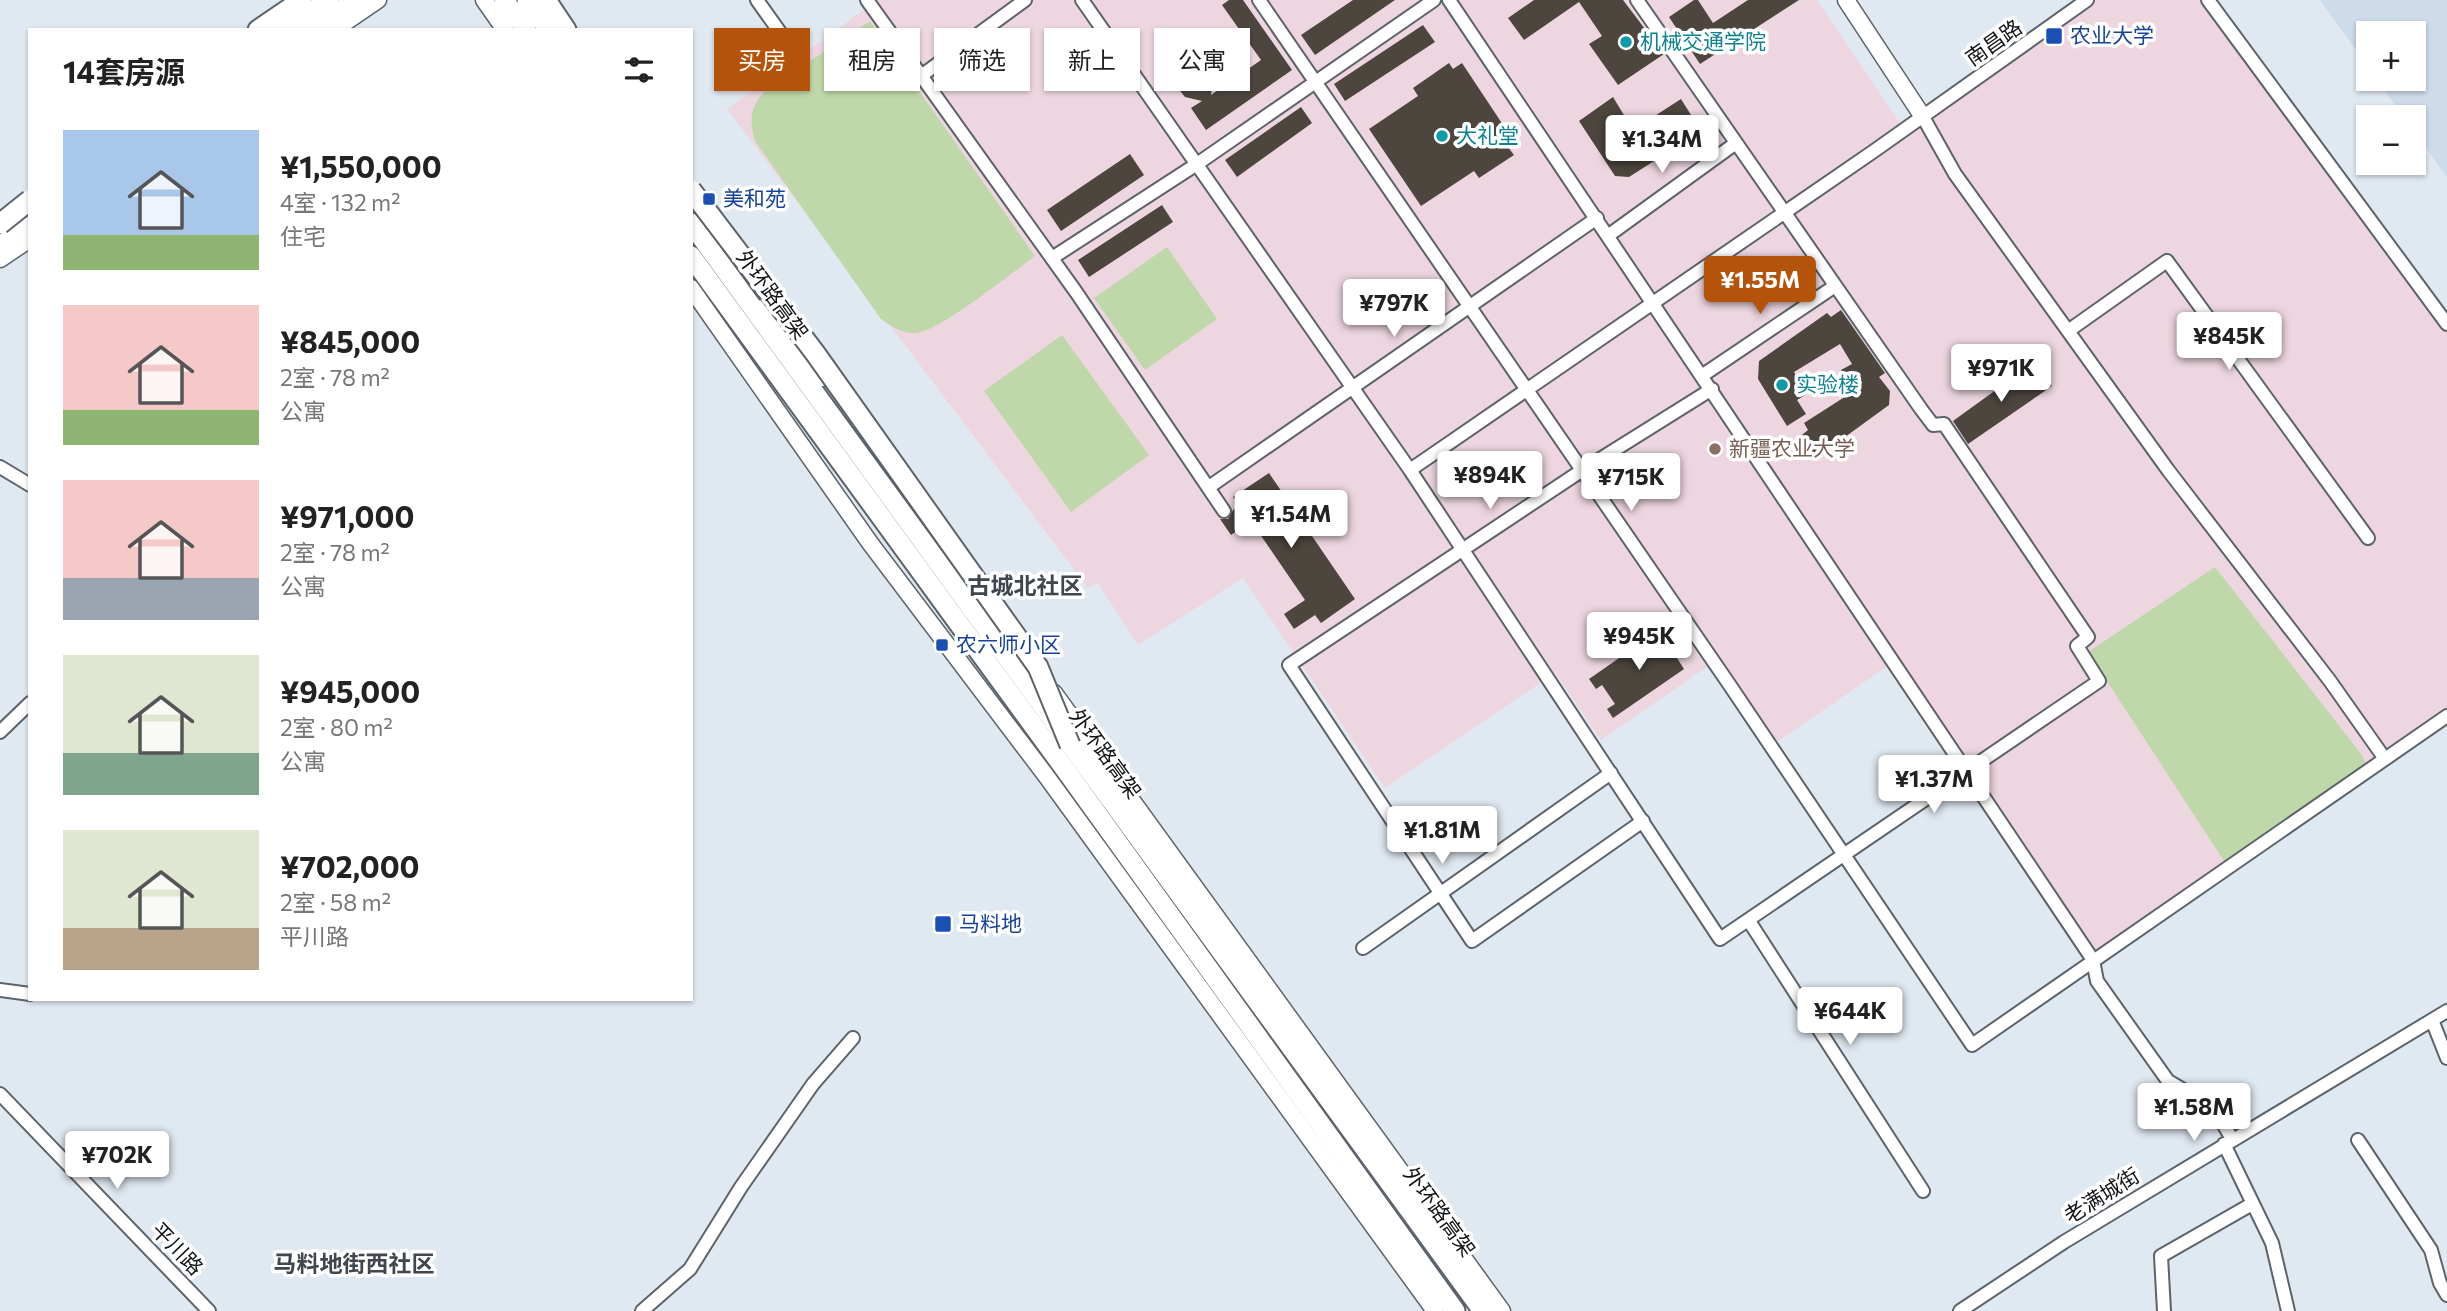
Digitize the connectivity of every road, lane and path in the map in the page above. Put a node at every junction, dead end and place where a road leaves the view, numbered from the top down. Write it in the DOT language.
graph roads {
  1 [pos="302,0"];
  2 [pos="327,0"];
  3 [pos="356,0"];
  4 [pos="378,0"];
  5 [pos="484,0"];
  6 [pos="504,0"];
  7 [pos="527,0"];
  8 [pos="757,0"];
  9 [pos="867,0"];
  10 [pos="1025,0"];
  11 [pos="1082,0"];
  12 [pos="1259,0"];
  13 [pos="1434,0"];
  14 [pos="1449,0"];
  15 [pos="1637,0"];
  16 [pos="1846,0"];
  17 [pos="2087,0"];
  18 [pos="2208,0"];
  19 [pos="548,3"];
  20 [pos="261,28"];
  21 [pos="287,28"];
  22 [pos="316,28"];
  23 [pos="337,28"];
  24 [pos="504,28"];
  25 [pos="525,28"];
  26 [pos="547,28"];
  27 [pos="563,28"];
  28 [pos="777,28"];
  29 [pos="921,76"];
  30 [pos="1315,82"];
  31 [pos="1923,117"];
  32 [pos="1736,143"];
  33 [pos="1197,164"];
  34 [pos="693,193"];
  35 [pos="28,204"];
  36 [pos="693,207"];
  37 [pos="1784,213"];
  38 [pos="1597,218"];
  39 [pos="0,224"];
  40 [pos="28,226"];
  41 [pos="693,226"];
  42 [pos="1609,235"];
  43 [pos="28,240"];
  44 [pos="0,246"];
  45 [pos="1052,258"];
  46 [pos="0,259"];
  47 [pos="693,259"];
  48 [pos="1835,286"];
  49 [pos="693,291"];
  50 [pos="1654,302"];
  51 [pos="1470,307"];
  52 [pos="2447,324"];
  53 [pos="2067,331"];
  54 [pos="1703,375"];
  55 [pos="1353,387"];
  56 [pos="1712,389"];
  57 [pos="1526,390"];
  58 [pos="0,467"];
  59 [pos="1410,471"];
  60 [pos="1581,471"];
  61 [pos="28,484"];
  62 [pos="1209,487"];
  63 [pos="1224,511"];
  64 [pos="2368,538"];
  65 [pos="1462,550"];
  66 [pos="28,705"];
  67 [pos="2447,716"];
  68 [pos="0,732"];
  69 [pos="1070,745"];
  70 [pos="2385,759"];
  71 [pos="1969,771"];
  72 [pos="1611,773"];
  73 [pos="1643,821"];
  74 [pos="1844,855"];
  75 [pos="1439,892"];
  76 [pos="1749,921"];
  77 [pos="1363,948"];
  78 [pos="2094,960"];
  79 [pos="0,990"];
  80 [pos="28,994"];
  81 [pos="2447,1012"];
  82 [pos="2432,1020"];
  83 [pos="853,1038"];
  84 [pos="2447,1058"];
  85 [pos="0,1094"];
  86 [pos="2358,1140"];
  87 [pos="2228,1142"];
  88 [pos="1923,1191"];
  89 [pos="2252,1204"];
  90 [pos="1426,1271"];
  91 [pos="2447,1294"];
  92 [pos="209,1311"];
  93 [pos="642,1311"];
  94 [pos="1435,1311"];
  95 [pos="1447,1311"];
  96 [pos="1455,1311"];
  97 [pos="1483,1311"];
  98 [pos="1502,1311"];
  99 [pos="1961,1311"];
  100 [pos="2164,1311"];
  101 [pos="2288,1311"];
  1 -- 20 [label="highway"];
  2 -- 21 [label="highway"];
  3 -- 22 [label="highway"];
  4 -- 23 [label="main road"];
  5 -- 24 [label="main road"];
  6 -- 25 [label="highway"];
  7 -- 26 [label="highway"];
  8 -- 28 [label="street"];
  9 -- 29 [label="street"];
  10 -- 29 [label="street"];
  11 -- 33 [label="street"];
  12 -- 30 [label="street"];
  13 -- 30 [label="street"];
  14 -- 38 [label="street"];
  15 -- 32 [label="street"];
  16 -- 31 [label="main road"];
  17 -- 31 [label="street, 南昌路"];
  18 -- 52 [label="street"];
  19 -- 27 [label="highway"];
  29 -- 45 [label="street"];
  30 -- 33 [label="street"];
  30 -- 51 [label="street"];
  31 -- 37 [label="street, 南昌路"];
  31 -- 53 [label="street"];
  32 -- 37 [label="street"];
  32 -- 42 [label="street"];
  33 -- 45 [label="street"];
  33 -- 55 [label="street"];
  34 -- 69 [label="highway, bridge"];
  35 -- 39 [label="highway, bridge"];
  36 -- 98 [label="main road"];
  37 -- 48 [label="street"];
  37 -- 50 [label="street, 南昌路"];
  38 -- 42 [label="street"];
  38 -- 51 [label="street"];
  40 -- 44 [label="highway"];
  41 -- 69 [label="highway, 外环路高架, bridge"];
  42 -- 50 [label="street"];
  43 -- 46 [label="main road"];
  45 -- 62 [label="street"];
  47 -- 90 [label="highway, 外环路高架"];
  48 -- 54 [label="street"];
  48 -- 71 [label="street"];
  49 -- 94 [label="main road"];
  50 -- 54 [label="street"];
  50 -- 57 [label="street, 南昌路"];
  51 -- 55 [label="street"];
  51 -- 57 [label="street"];
  53 -- 64 [label="street"];
  53 -- 70 [label="street"];
  54 -- 56 [label="street"];
  55 -- 59 [label="street"];
  55 -- 62 [label="street"];
  56 -- 60 [label="street"];
  56 -- 71 [label="street"];
  57 -- 59 [label="street, 南昌路"];
  57 -- 60 [label="street"];
  58 -- 61 [label="street"];
  59 -- 65 [label="street"];
  60 -- 65 [label="street"];
  60 -- 74 [label="street"];
  62 -- 63 [label="street"];
  65 -- 72 [label="street"];
  65 -- 75 [label="street"];
  66 -- 68 [label="street"];
  67 -- 70 [label="street"];
  69 -- 97 [label="highway, 外环路高架"];
  70 -- 78 [label="street"];
  71 -- 74 [label="street"];
  71 -- 78 [label="street"];
  72 -- 73 [label="street"];
  72 -- 75 [label="street"];
  73 -- 75 [label="street"];
  73 -- 76 [label="street"];
  74 -- 76 [label="street"];
  74 -- 78 [label="street"];
  75 -- 77 [label="street"];
  76 -- 88 [label="street"];
  78 -- 87 [label="street"];
  79 -- 80 [label="street"];
  81 -- 82 [label="street, 老满城街"];
  82 -- 84 [label="street"];
  82 -- 87 [label="street, 老满城街"];
  83 -- 93 [label="street"];
  85 -- 92 [label="street, 平川路"];
  86 -- 91 [label="street"];
  87 -- 89 [label="street"];
  87 -- 99 [label="street, 老满城街"];
  89 -- 100 [label="street"];
  89 -- 101 [label="street"];
  90 -- 95 [label="highway"];
  90 -- 96 [label="highway, 外环路高架"];
}
